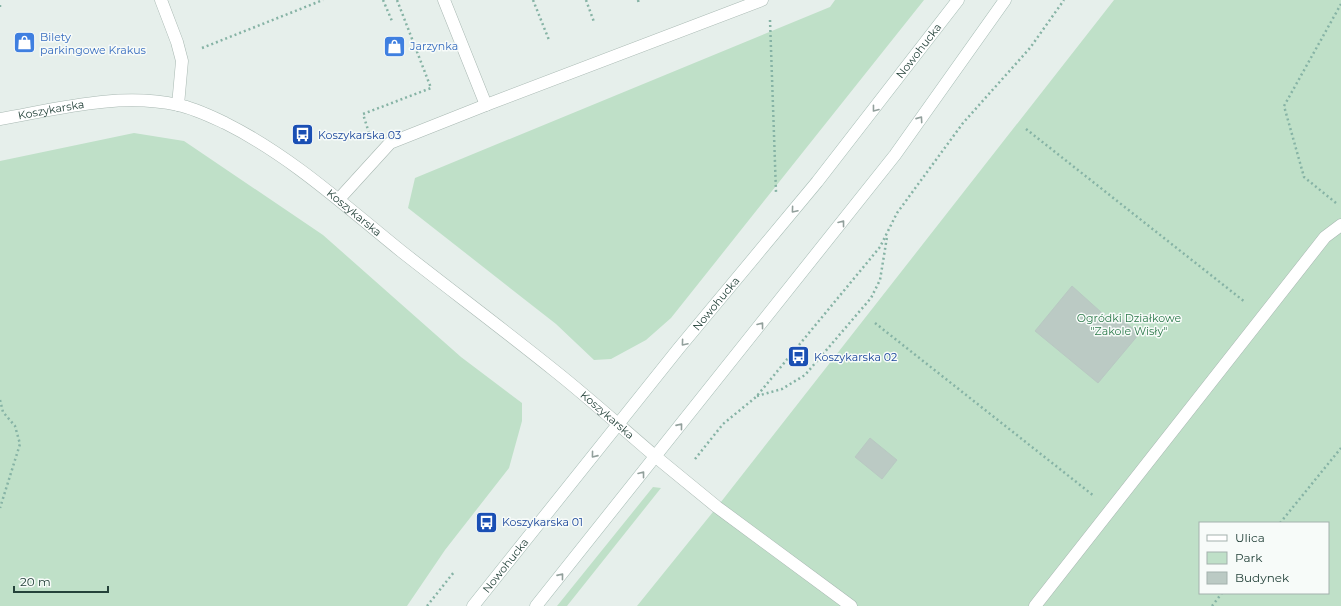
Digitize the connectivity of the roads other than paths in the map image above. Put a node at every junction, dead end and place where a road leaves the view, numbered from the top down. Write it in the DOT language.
graph roads {
  1 [pos="161,0"];
  2 [pos="444,0"];
  3 [pos="762,0"];
  4 [pos="958,0"];
  5 [pos="1005,0"];
  6 [pos="178,105"];
  7 [pos="486,105"];
  8 [pos="0,119"];
  9 [pos="339,199"];
  10 [pos="1341,225"];
  11 [pos="618,424"];
  12 [pos="656,457"];
  13 [pos="474,606"];
  14 [pos="536,606"];
  15 [pos="851,606"];
  16 [pos="1035,606"];
  1 -- 6 [label="main road"];
  2 -- 7 [label="main road"];
  3 -- 7 [label="main road"];
  4 -- 11 [label="main road, Nowohucka, one-way"];
  12 -- 5 [label="main road, one-way"];
  6 -- 8 [label="main road, Koszykarska"];
  6 -- 9 [label="main road, Koszykarska"];
  7 -- 9 [label="main road"];
  9 -- 11 [label="main road, Koszykarska"];
  10 -- 16 [label="main road"];
  11 -- 12 [label="main road, Koszykarska"];
  11 -- 13 [label="main road, Nowohucka, one-way"];
  14 -- 12 [label="main road, one-way"];
  12 -- 15 [label="main road, Koszykarska"];
}
